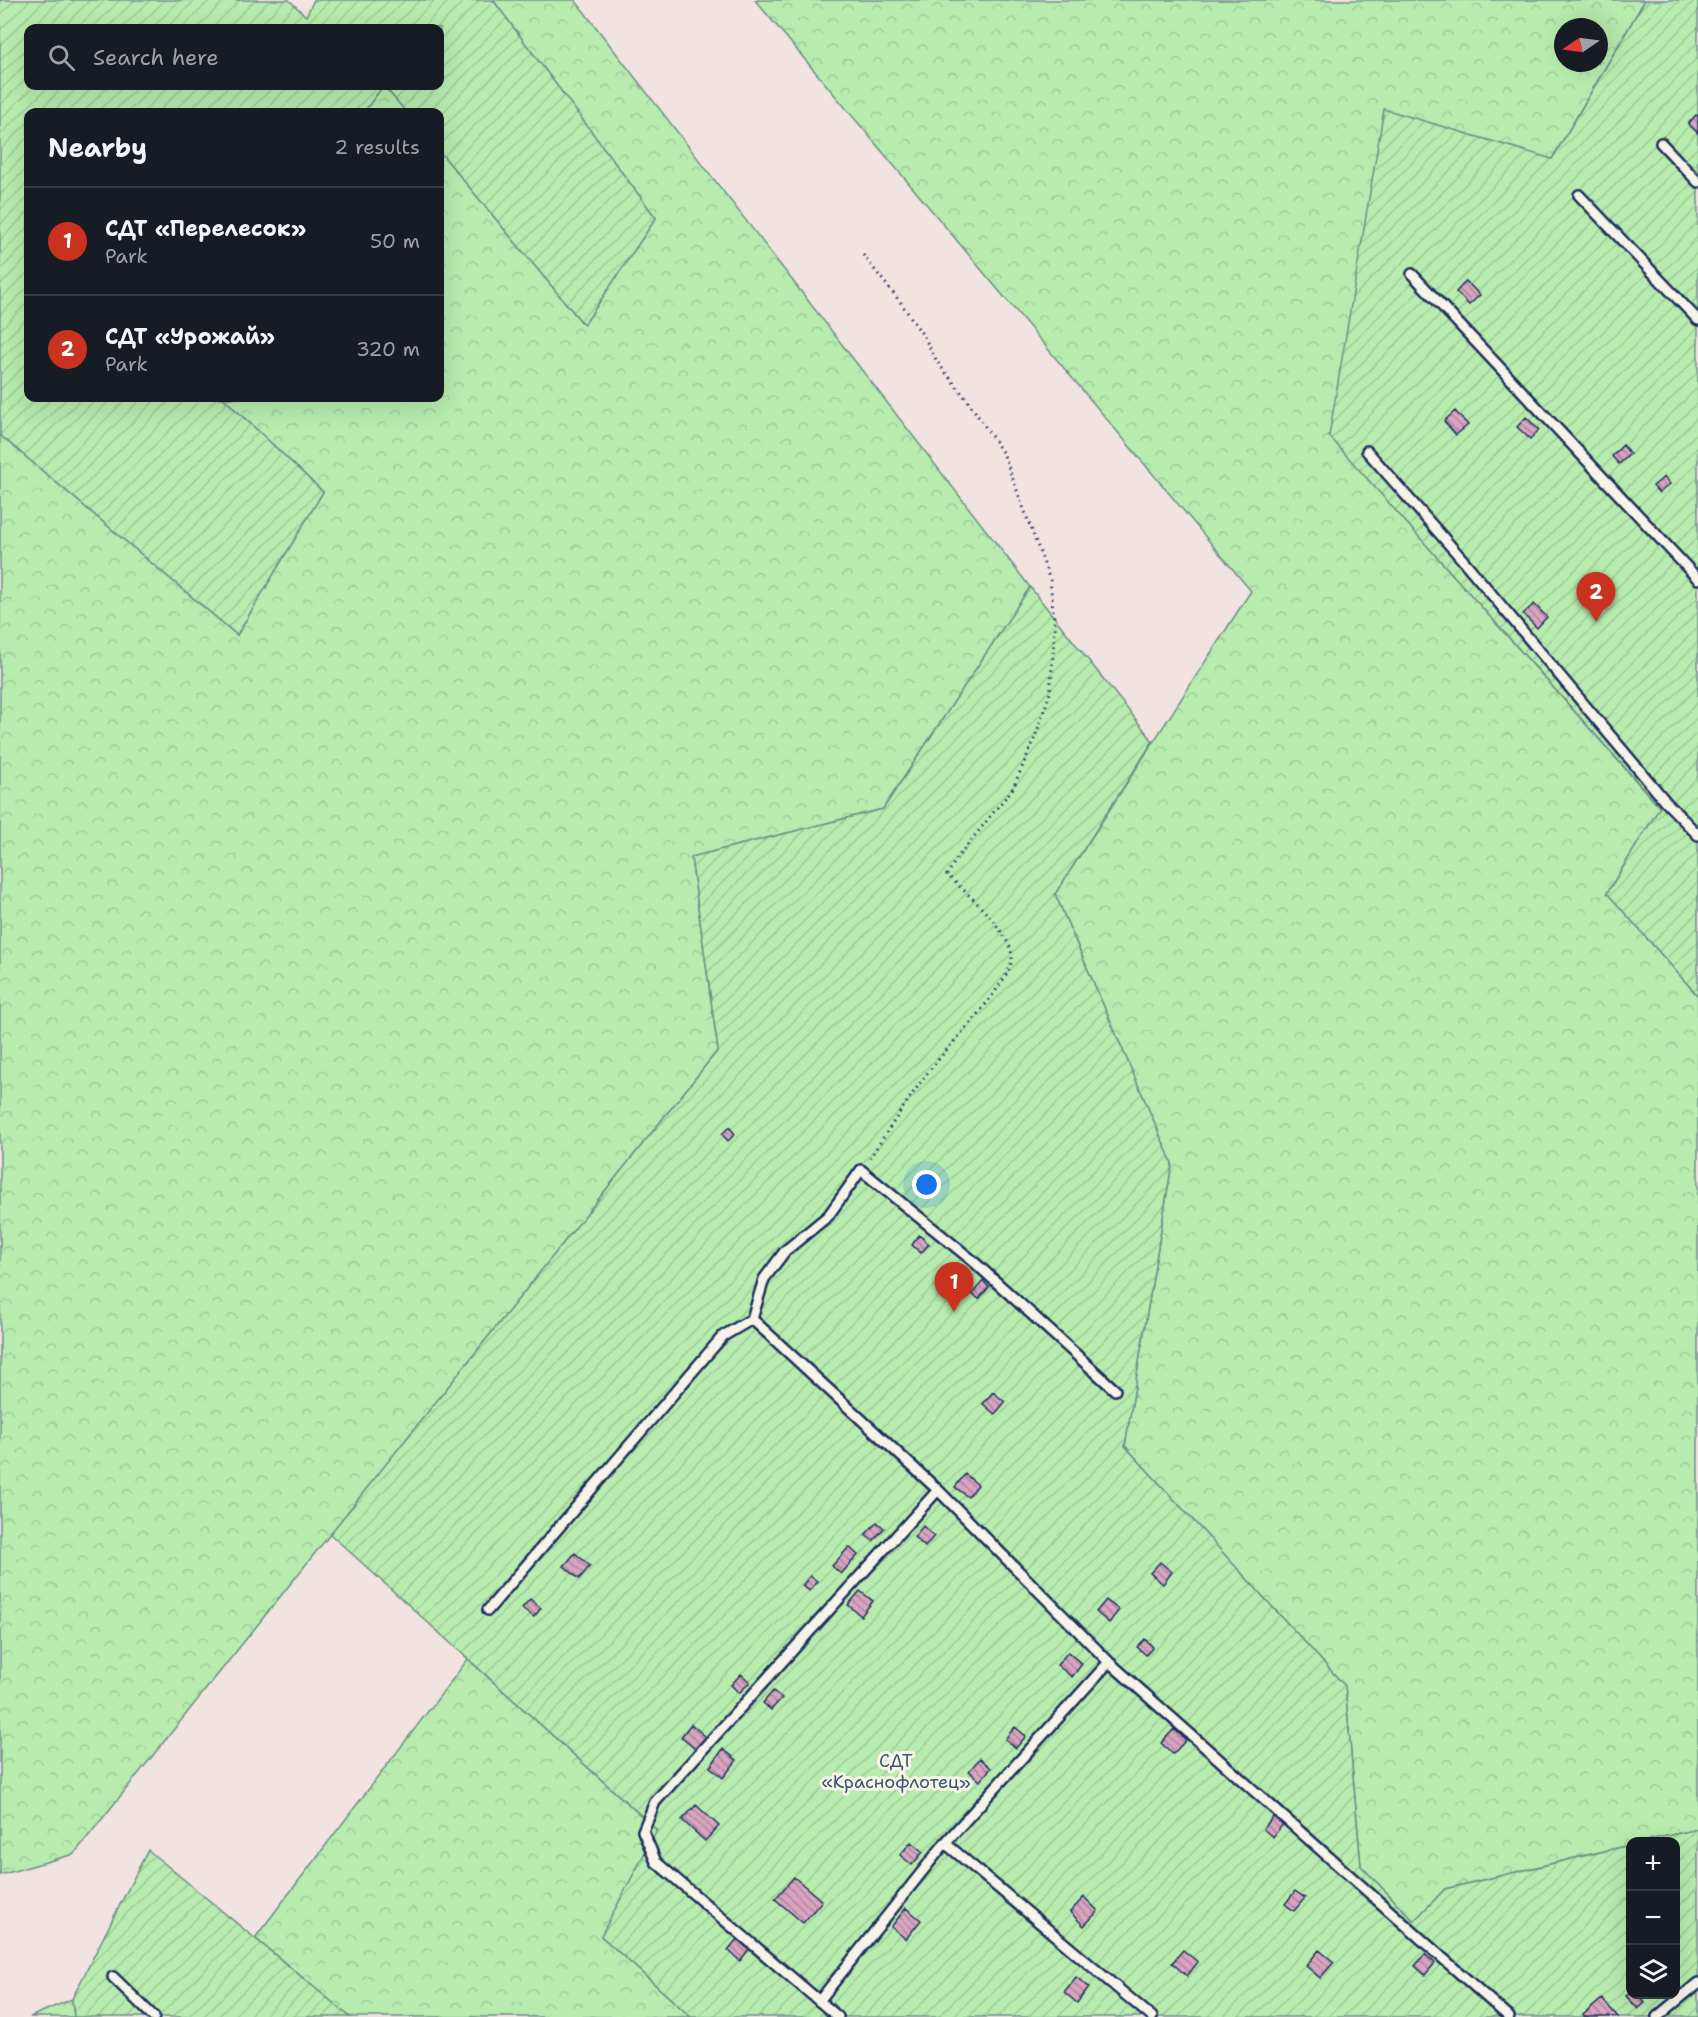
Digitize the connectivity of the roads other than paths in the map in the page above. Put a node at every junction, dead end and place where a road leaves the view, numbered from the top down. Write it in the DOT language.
graph roads {
  1 [pos="1661,143"];
  2 [pos="1698,182"];
  3 [pos="1579,195"];
  4 [pos="1412,274"];
  5 [pos="1698,320"];
  6 [pos="1367,451"];
  7 [pos="1698,579"];
  8 [pos="1698,835"];
  9 [pos="753,1319"];
  10 [pos="1115,1390"];
  11 [pos="938,1490"];
  12 [pos="488,1610"];
  13 [pos="1108,1662"];
  14 [pos="945,1843"];
  15 [pos="113,1977"];
  16 [pos="1698,1983"];
  17 [pos="819,2001"];
  18 [pos="154,2017"];
  19 [pos="838,2017"];
  20 [pos="1152,2017"];
  21 [pos="1509,2017"];
  22 [pos="1657,2017"];
  1 -- 2 [label="lane"];
  3 -- 5 [label="lane"];
  4 -- 7 [label="lane"];
  6 -- 8 [label="lane"];
  9 -- 10 [label="lane"];
  9 -- 11 [label="lane"];
  9 -- 12 [label="lane"];
  11 -- 13 [label="lane"];
  11 -- 17 [label="lane"];
  13 -- 14 [label="lane"];
  13 -- 21 [label="lane"];
  14 -- 17 [label="lane"];
  14 -- 20 [label="lane"];
  15 -- 18 [label="lane"];
  16 -- 22 [label="lane"];
  17 -- 19 [label="lane"];
}
